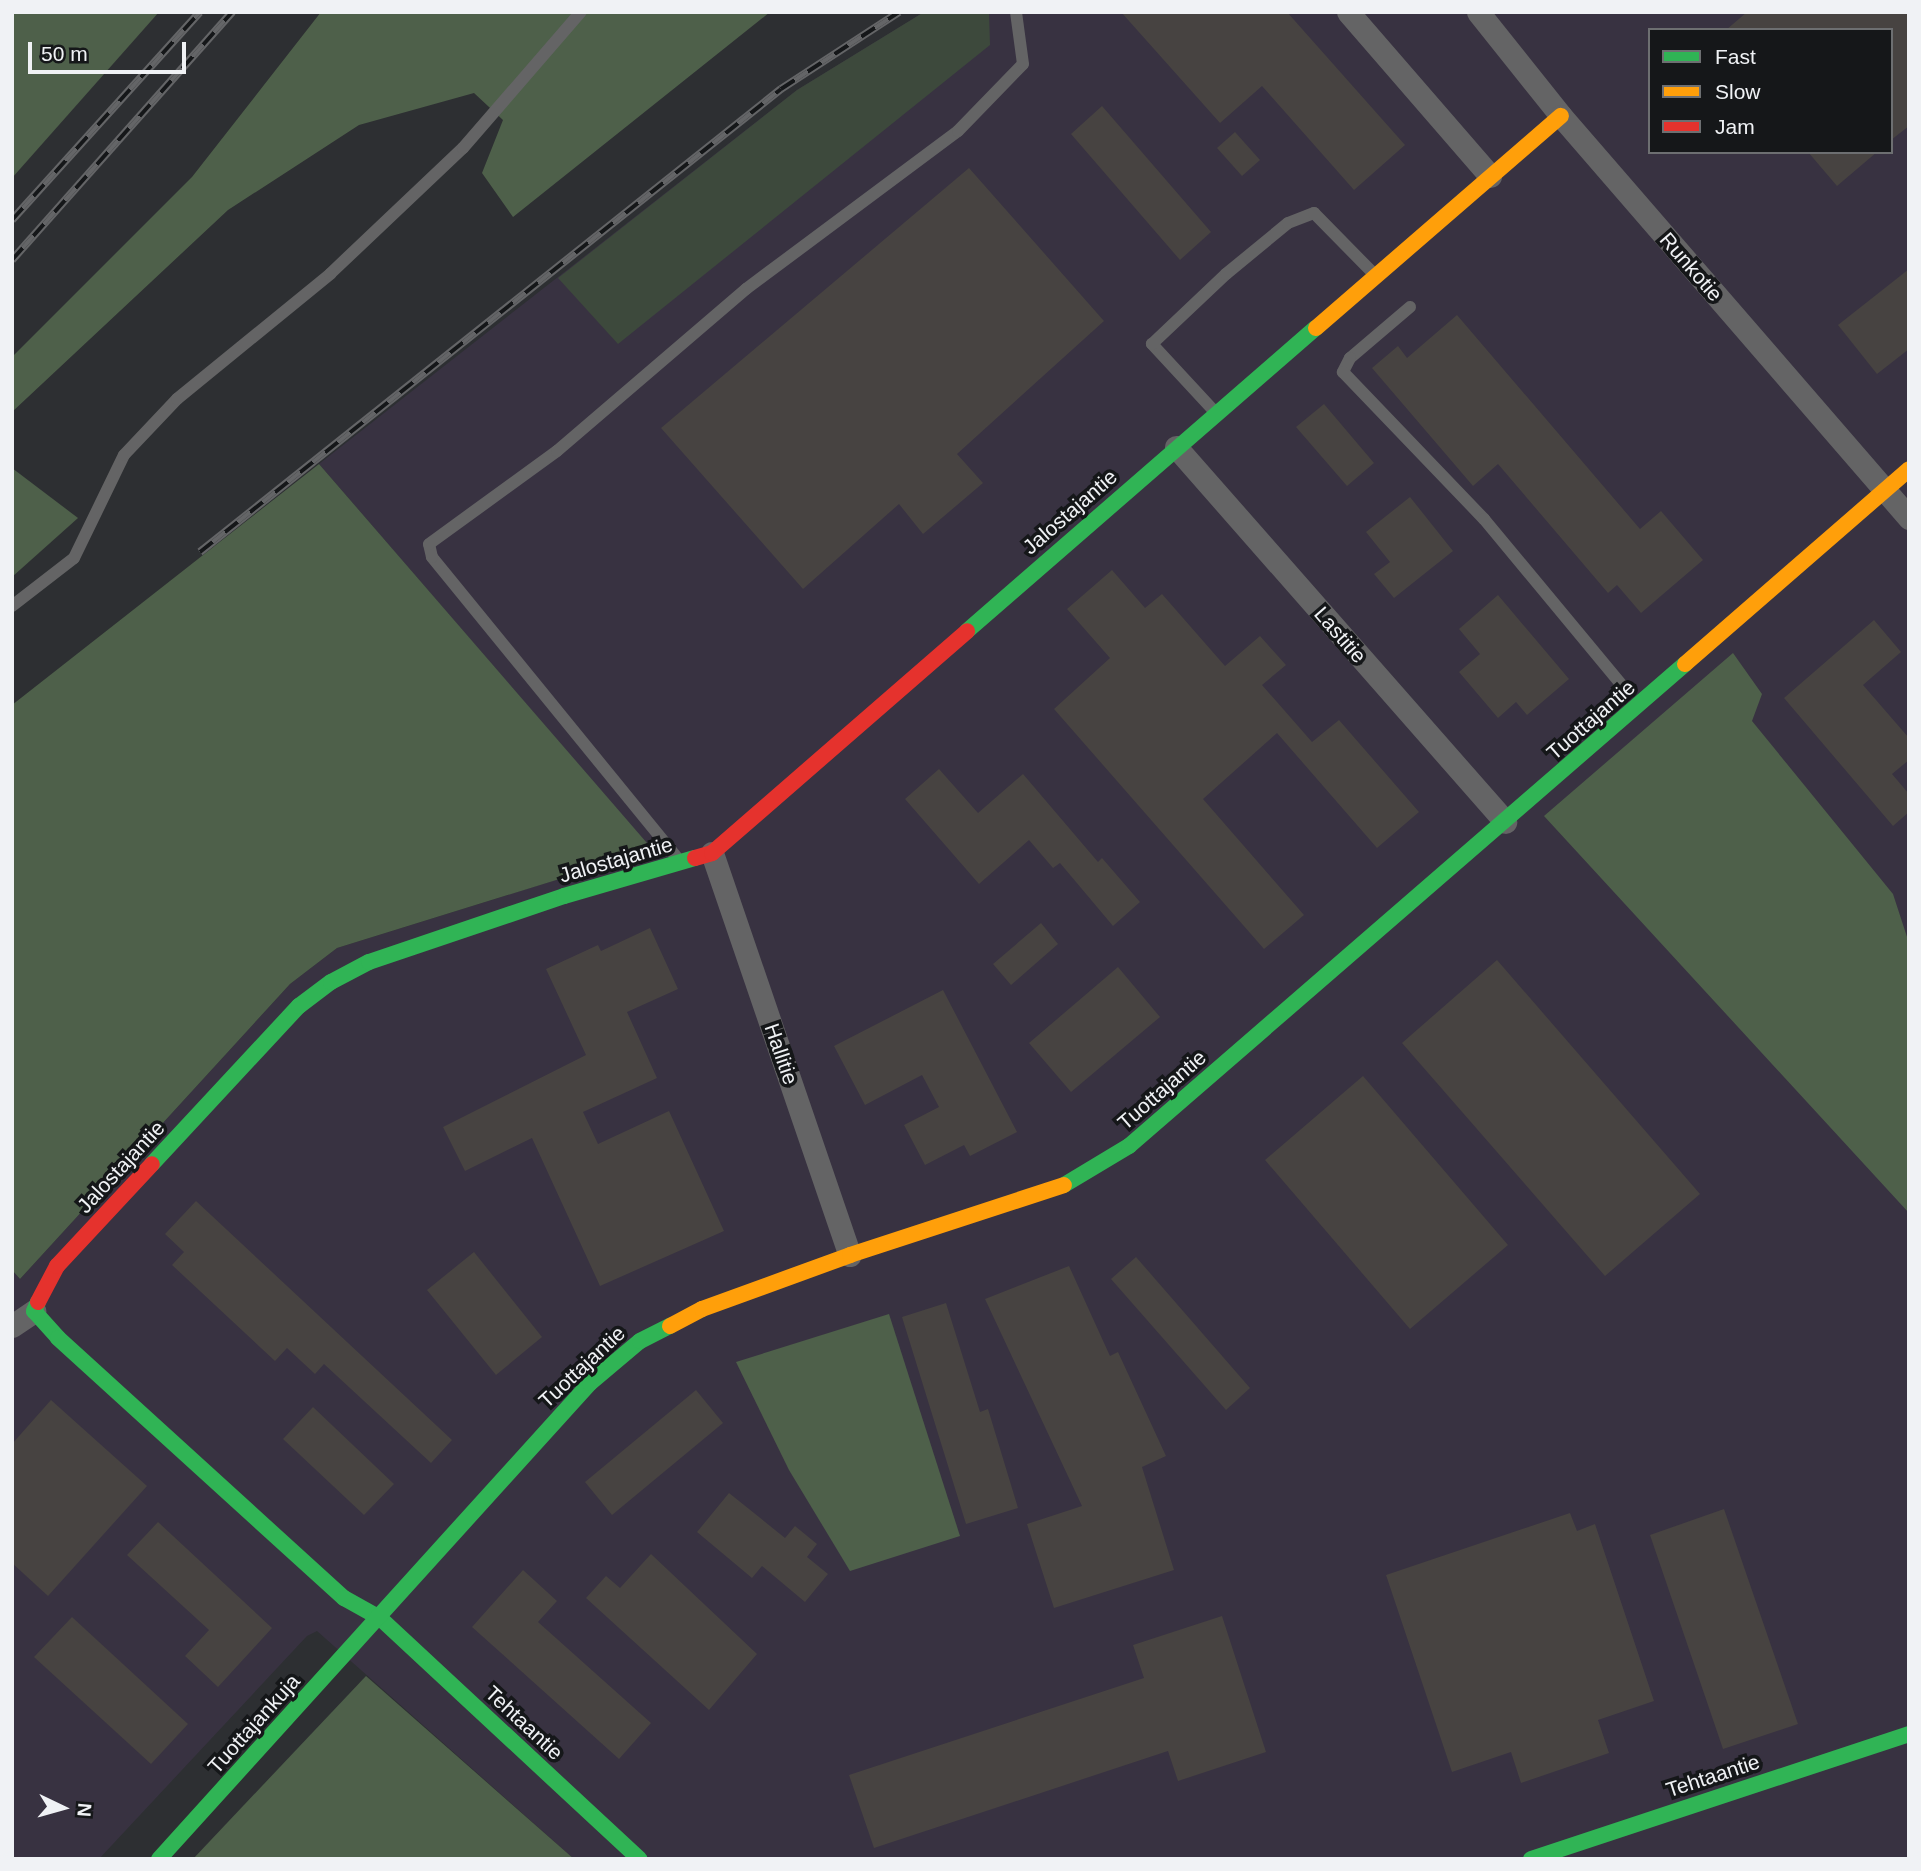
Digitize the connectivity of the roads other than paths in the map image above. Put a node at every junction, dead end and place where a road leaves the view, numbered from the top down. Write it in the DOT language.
graph roads {
  1 [pos="581,12"];
  2 [pos="1016,12"];
  3 [pos="1348,12"];
  4 [pos="1478,12"];
  5 [pos="1561,116"];
  6 [pos="1490,176"];
  7 [pos="1376,275"];
  8 [pos="1410,307"];
  9 [pos="1216,413"];
  10 [pos="1176,447"];
  11 [pos="1909,469"];
  12 [pos="1885,490"];
  13 [pos="1909,518"];
  14 [pos="12,606"];
  15 [pos="1626,690"];
  16 [pos="1505,822"];
  17 [pos="712,853"];
  18 [pos="681,862"];
  19 [pos="850,1255"];
  20 [pos="34,1311"];
  21 [pos="12,1326"];
  22 [pos="380,1618"];
  23 [pos="1909,1734"];
  24 [pos="159,1859"];
  25 [pos="639,1859"];
  26 [pos="1531,1859"];
  1 -- 14 [label="lane"];
  2 -- 18 [label="lane"];
  3 -- 6 [label="street"];
  4 -- 5 [label="street, Runkotie"];
  5 -- 6 [label="street, Jalostajantie"];
  5 -- 12 [label="street, Runkotie"];
  6 -- 7 [label="street, Jalostajantie"];
  7 -- 9 [label="street, Jalostajantie"];
  7 -- 9 [label="lane"];
  8 -- 15 [label="lane"];
  9 -- 10 [label="street, Jalostajantie"];
  10 -- 16 [label="street, Lastitie"];
  10 -- 17 [label="street, Jalostajantie"];
  11 -- 12 [label="street, Tuottajantie"];
  12 -- 13 [label="street, Runkotie"];
  12 -- 16 [label="street, Tuottajantie"];
  16 -- 19 [label="street, Tuottajantie"];
  17 -- 18 [label="street, Jalostajantie"];
  17 -- 19 [label="street, Hallitie"];
  18 -- 20 [label="street, Jalostajantie"];
  19 -- 22 [label="street, Tuottajantie"];
  20 -- 21 [label="street"];
  20 -- 22 [label="street"];
  22 -- 24 [label="street, Tuottajankuja"];
  22 -- 25 [label="street, Tehtaantie"];
  23 -- 26 [label="street, Tehtaantie"];
}
